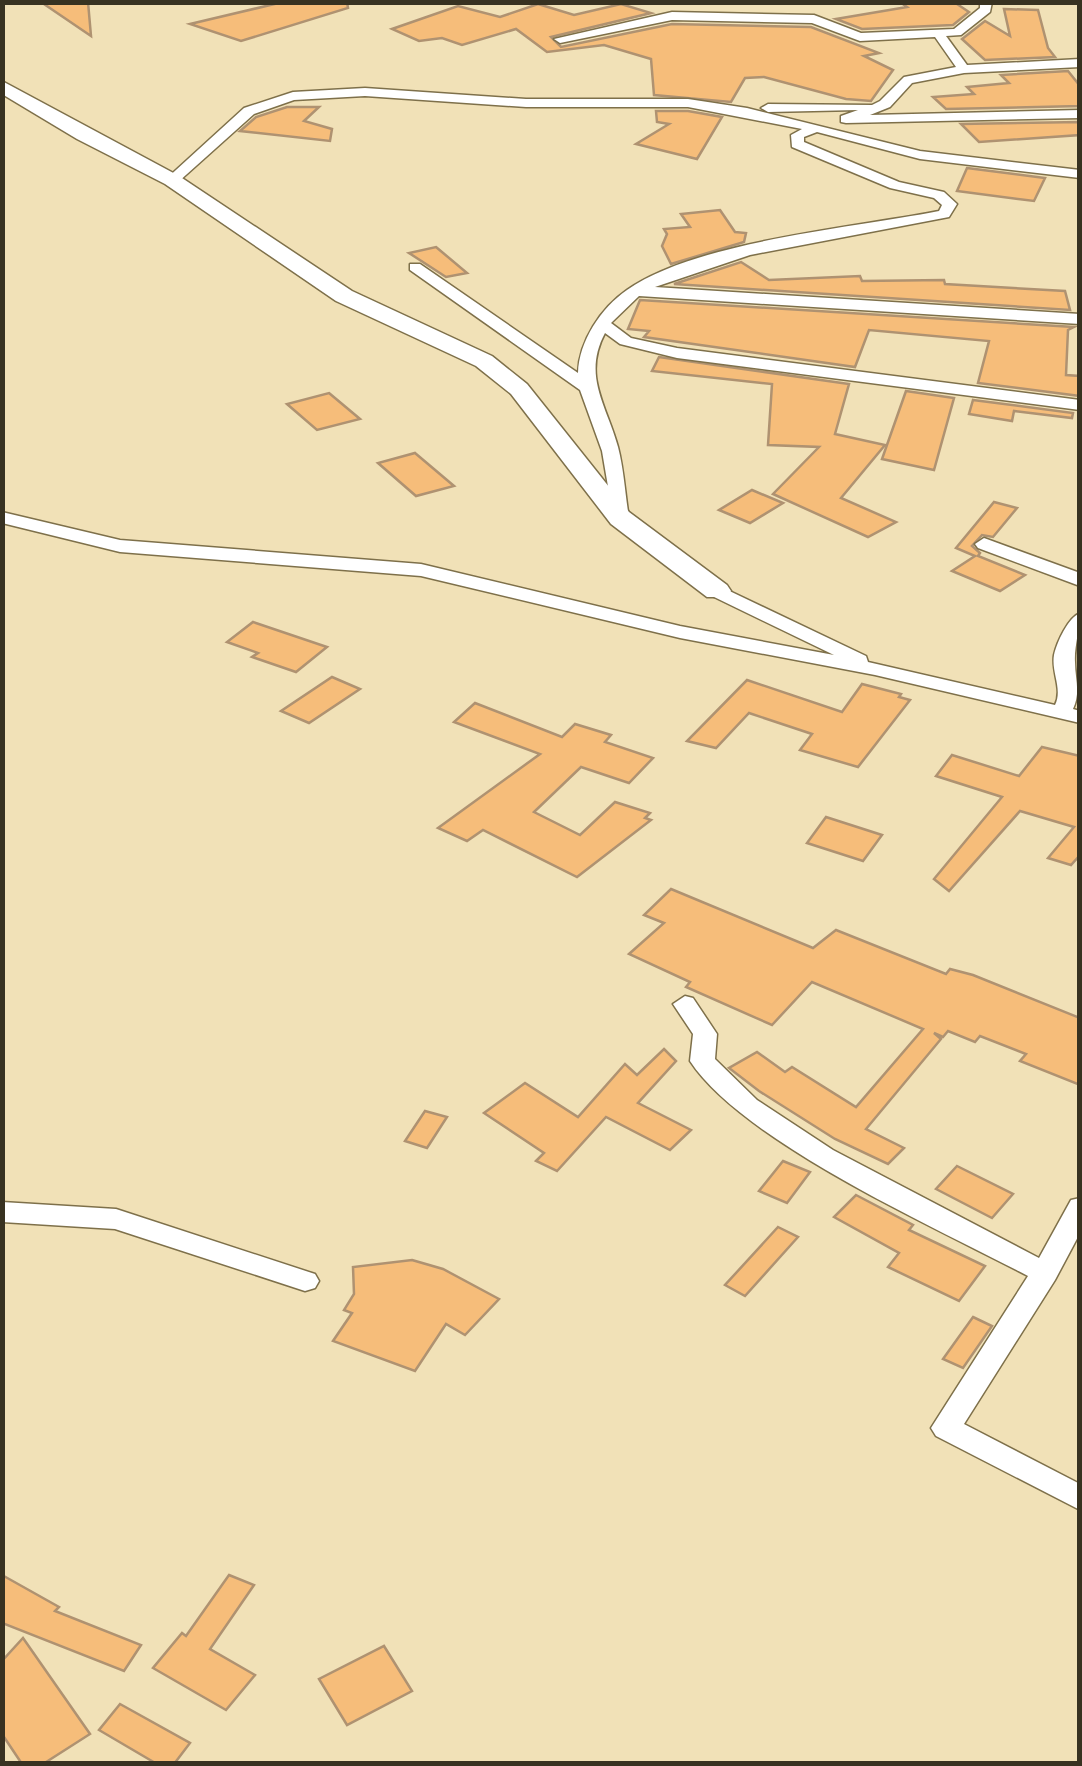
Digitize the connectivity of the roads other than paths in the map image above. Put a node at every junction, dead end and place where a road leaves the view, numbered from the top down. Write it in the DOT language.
graph roads {
  1 [pos="986,2"];
  2 [pos="938,33"];
  3 [pos="560,39"];
  4 [pos="1080,62"];
  5 [pos="964,68"];
  6 [pos="2,86"];
  7 [pos="688,103"];
  8 [pos="885,104"];
  9 [pos="1080,114"];
  10 [pos="846,119"];
  11 [pos="816,128"];
  12 [pos="1080,174"];
  13 [pos="172,180"];
  14 [pos="416,266"];
  15 [pos="634,291"];
  16 [pos="1080,319"];
  17 [pos="605,326"];
  18 [pos="586,388"];
  19 [pos="1080,406"];
  20 [pos="2,516"];
  21 [pos="620,518"];
  22 [pos="984,544"];
  23 [pos="1080,580"];
  24 [pos="716,591"];
  25 [pos="1080,619"];
  26 [pos="876,668"];
  27 [pos="1071,714"];
  28 [pos="686,1004"];
  29 [pos="1080,1208"];
  30 [pos="2,1212"];
  31 [pos="1045,1273"];
  32 [pos="306,1281"];
  33 [pos="1080,1498"];
  1 -- 2 [label="street"];
  2 -- 3 [label="street"];
  2 -- 5 [label="street"];
  4 -- 5 [label="street"];
  5 -- 8 [label="street"];
  6 -- 13 [label="street"];
  7 -- 8 [label="street"];
  7 -- 11 [label="street"];
  7 -- 13 [label="street"];
  8 -- 10 [label="street"];
  9 -- 10 [label="street"];
  10 -- 11 [label="street"];
  11 -- 12 [label="street"];
  11 -- 15 [label="street"];
  13 -- 21 [label="street"];
  14 -- 18 [label="street"];
  15 -- 16 [label="street"];
  15 -- 17 [label="street"];
  17 -- 18 [label="street"];
  17 -- 19 [label="street"];
  18 -- 21 [label="street"];
  20 -- 26 [label="street"];
  21 -- 24 [label="street"];
  22 -- 23 [label="street"];
  24 -- 26 [label="street"];
  25 -- 27 [label="street"];
  26 -- 27 [label="street"];
  28 -- 31 [label="street"];
  29 -- 31 [label="street"];
  30 -- 32 [label="street"];
  31 -- 33 [label="street"];
}
